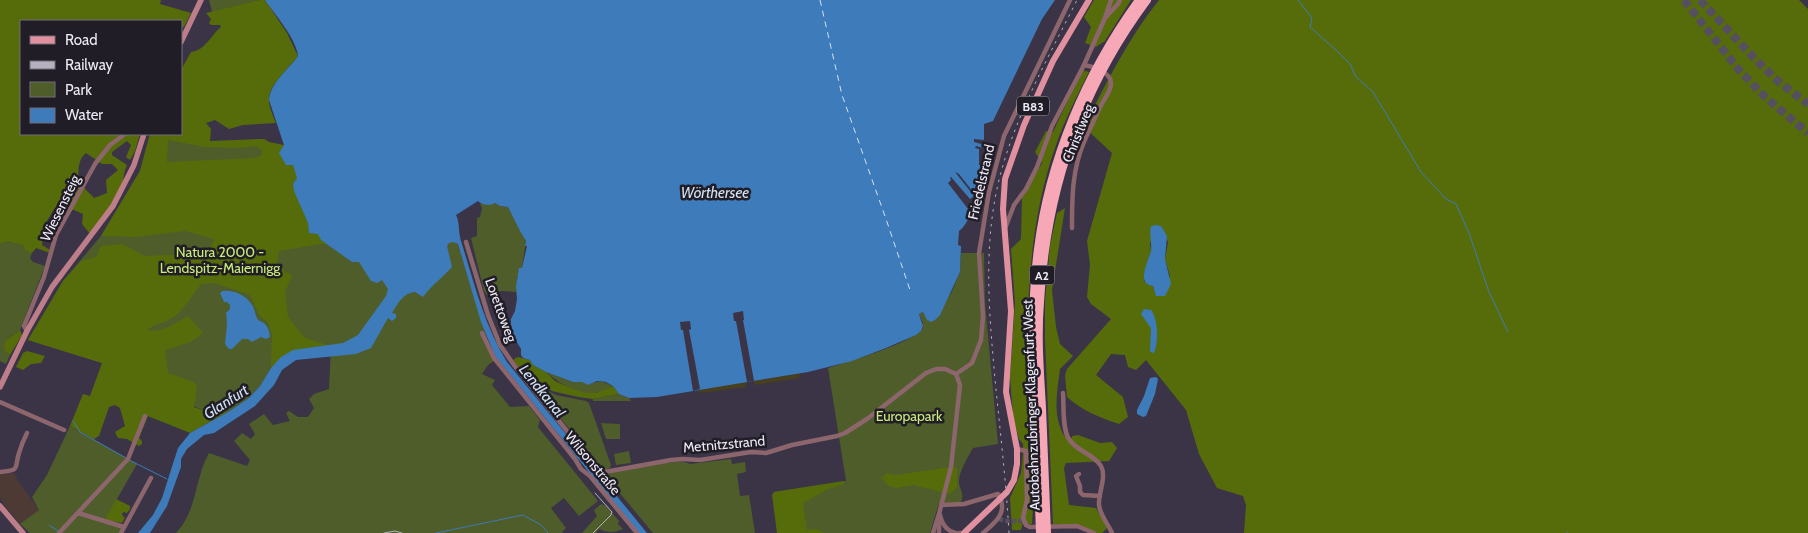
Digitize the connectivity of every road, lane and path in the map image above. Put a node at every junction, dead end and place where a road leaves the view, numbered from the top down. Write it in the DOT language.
graph roads {
  1 [pos="201,0"];
  2 [pos="1070,0"];
  3 [pos="1089,0"];
  4 [pos="1111,0"];
  5 [pos="1120,0"];
  6 [pos="1139,0"];
  7 [pos="1147,0"];
  8 [pos="1105,18"];
  9 [pos="182,40"];
  10 [pos="1103,64"];
  11 [pos="1084,65"];
  12 [pos="1094,79"];
  13 [pos="124,135"];
  14 [pos="144,135"];
  15 [pos="1005,227"];
  16 [pos="1072,228"];
  17 [pos="466,242"];
  18 [pos="27,331"];
  19 [pos="482,333"];
  20 [pos="956,374"];
  21 [pos="0,387"];
  22 [pos="1063,393"];
  23 [pos="0,402"];
  24 [pos="145,416"];
  25 [pos="64,430"];
  26 [pos="27,433"];
  27 [pos="1017,449"];
  28 [pos="603,471"];
  29 [pos="0,472"];
  30 [pos="1079,474"];
  31 [pos="151,478"];
  32 [pos="1100,496"];
  33 [pos="941,505"];
  34 [pos="0,506"];
  35 [pos="78,513"];
  36 [pos="939,514"];
  37 [pos="1041,518"];
  38 [pos="124,527"];
  39 [pos="23,533"];
  40 [pos="59,533"];
  41 [pos="121,533"];
  42 [pos="637,533"];
  43 [pos="932,533"];
  44 [pos="939,533"];
  45 [pos="960,533"];
  46 [pos="983,533"];
  47 [pos="1035,533"];
  48 [pos="1040,533"];
  49 [pos="1047,533"];
  50 [pos="1094,533"];
  51 [pos="1112,533"];
  1 -- 9 [label="main road"];
  2 -- 20 [label="street, Friedelstrand"];
  3 -- 15 [label="main road, B83"];
  4 -- 8 [label="street, Christlweg"];
  5 -- 8 [label="street"];
  6 -- 10 [label="highway, Autobahnzubringer Klagenfurt West / A2"];
  7 -- 10 [label="highway, Autobahnzubringer Klagenfurt West / A2"];
  8 -- 11 [label="street, Christlweg"];
  10 -- 12 [label="highway, Autobahnzubringer Klagenfurt West / A2"];
  11 -- 15 [label="street, Christlweg"];
  11 -- 16 [label="street, Christlweg"];
  12 -- 37 [label="highway, Autobahnzubringer Klagenfurt West / A2"];
  12 -- 37 [label="highway, Autobahnzubringer Klagenfurt West / A2"];
  13 -- 18 [label="street, Wiesensteig"];
  14 -- 18 [label="main road"];
  15 -- 27 [label="main road, B83"];
  17 -- 28 [label="street, Lorettoweg"];
  18 -- 21 [label="main road"];
  19 -- 42 [label="street, Wilsonstraße"];
  20 -- 28 [label="street, Metnitzstrand"];
  20 -- 33 [label="street"];
  22 -- 32 [label="street"];
  23 -- 25 [label="street"];
  24 -- 35 [label="street"];
  26 -- 29 [label="street"];
  27 -- 45 [label="main road, B83"];
  27 -- 50 [label="street"];
  30 -- 32 [label="street"];
  31 -- 38 [label="street"];
  32 -- 51 [label="street"];
  33 -- 36 [label="street"];
  33 -- 46 [label="street"];
  34 -- 39 [label="main road"];
  35 -- 38 [label="street"];
  35 -- 40 [label="street"];
  36 -- 43 [label="street"];
  36 -- 44 [label="street"];
  36 -- 45 [label="street"];
  37 -- 47 [label="highway"];
  37 -- 48 [label="highway, Autobahnzubringer Klagenfurt West / A2"];
  37 -- 49 [label="highway, Autobahnzubringer Klagenfurt West / A2"];
  38 -- 41 [label="street"];
}
